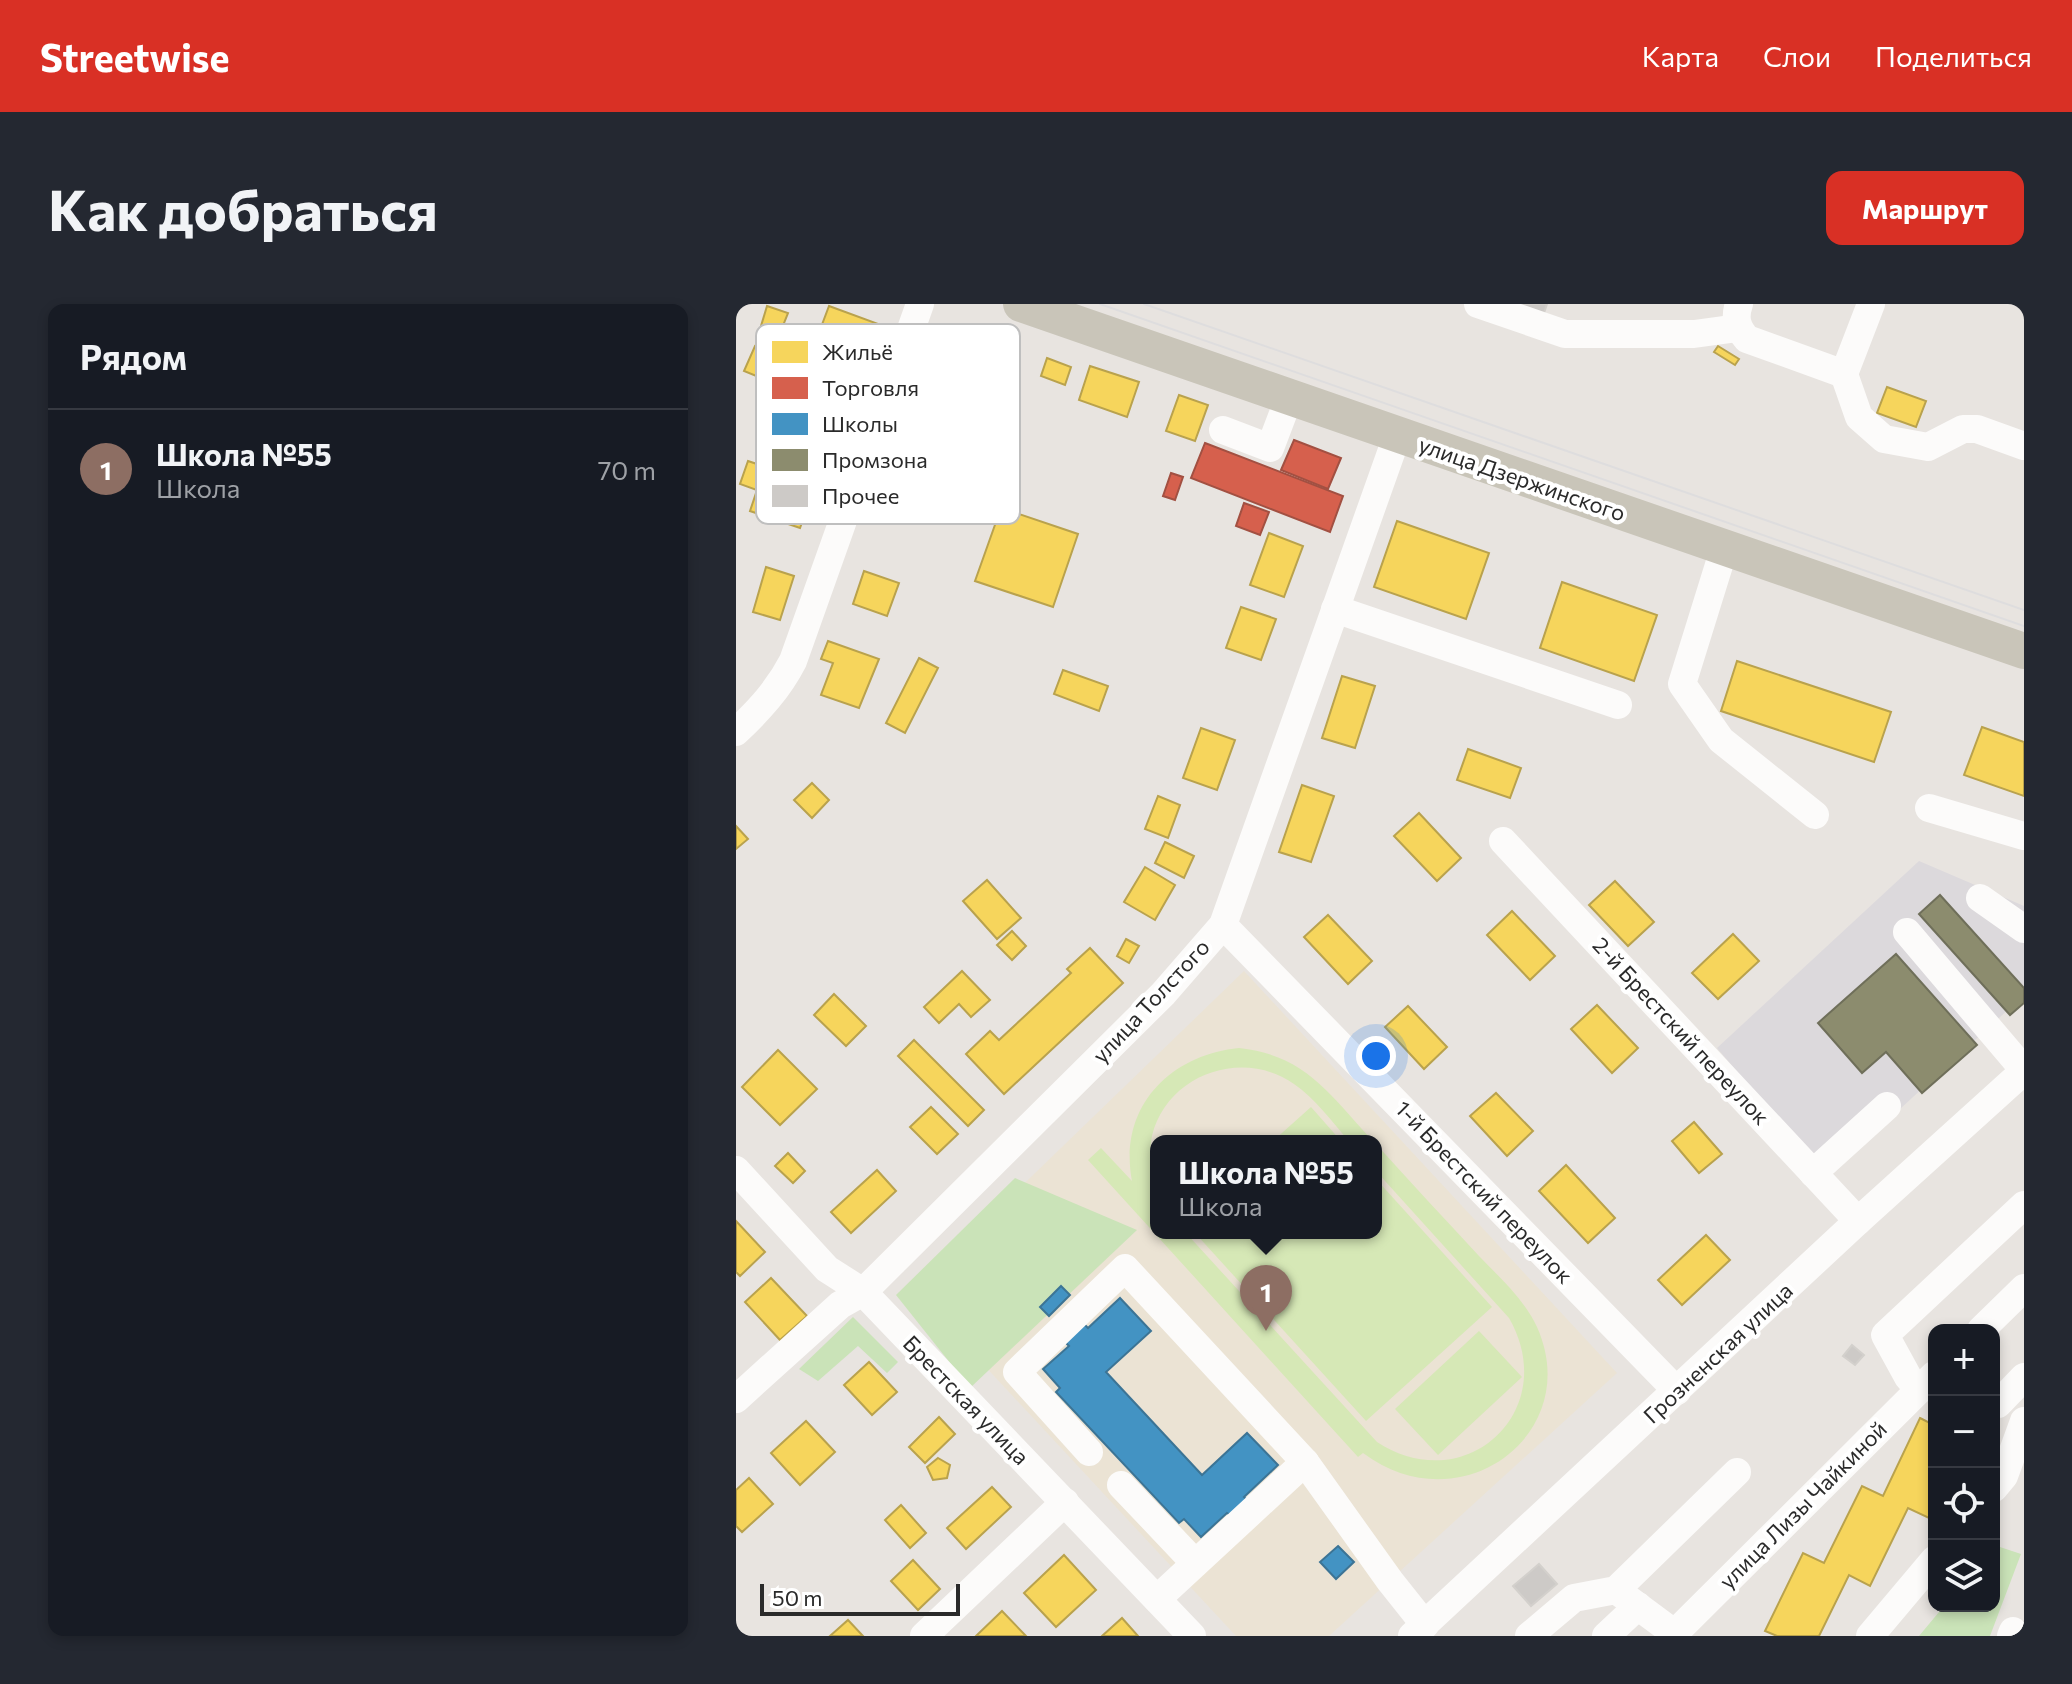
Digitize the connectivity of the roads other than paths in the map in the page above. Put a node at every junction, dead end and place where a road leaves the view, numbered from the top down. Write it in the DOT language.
graph roads {
  1 [pos="920,304"];
  2 [pos="1021,304"];
  3 [pos="1478,304"];
  4 [pos="1871,304"];
  5 [pos="1738,316"];
  6 [pos="913,324"];
  7 [pos="1844,374"];
  8 [pos="1289,398"];
  9 [pos="1223,430"];
  10 [pos="1397,436"];
  11 [pos="2024,446"];
  12 [pos="842,524"];
  13 [pos="1724,549"];
  14 [pos="1335,609"];
  15 [pos="2024,651"];
  16 [pos="1618,705"];
  17 [pos="736,732"];
  18 [pos="1929,808"];
  19 [pos="1815,815"];
  20 [pos="2024,836"];
  21 [pos="1503,841"];
  22 [pos="1980,898"];
  23 [pos="1223,925"];
  24 [pos="2024,929"];
  25 [pos="1907,932"];
  26 [pos="2024,1071"];
  27 [pos="1887,1106"];
  28 [pos="736,1170"];
  29 [pos="1813,1173"];
  30 [pos="2024,1205"];
  31 [pos="1858,1221"];
  32 [pos="2024,1288"];
  33 [pos="863,1292"];
  34 [pos="1987,1324"];
  35 [pos="2024,1377"];
  36 [pos="1928,1380"];
  37 [pos="1928,1382"];
  38 [pos="1677,1391"];
  39 [pos="736,1399"];
  40 [pos="2000,1399"];
  41 [pos="2000,1405"];
  42 [pos="2024,1418"];
  43 [pos="1089,1452"];
  44 [pos="1305,1462"];
  45 [pos="1737,1472"];
  46 [pos="2000,1481"];
  47 [pos="1121,1485"];
  48 [pos="1065,1502"];
  49 [pos="1195,1563"];
  50 [pos="1928,1567"];
  51 [pos="1627,1598"];
  52 [pos="1157,1599"];
  53 [pos="1418,1631"];
  54 [pos="1675,1635"];
  55 [pos="924,1636"];
  56 [pos="1192,1636"];
  57 [pos="1529,1636"];
  58 [pos="1606,1636"];
  59 [pos="1870,1636"];
  1 -- 6 [label="street"];
  2 -- 8 [label="main road, улица Дзержинского"];
  3 -- 5 [label="street"];
  4 -- 7 [label="street"];
  5 -- 7 [label="street"];
  7 -- 11 [label="street"];
  8 -- 9 [label="street"];
  8 -- 10 [label="main road, улица Дзержинского"];
  10 -- 13 [label="main road, улица Дзержинского"];
  10 -- 14 [label="street, улица Толстого"];
  12 -- 17 [label="street"];
  13 -- 15 [label="main road, улица Дзержинского"];
  13 -- 19 [label="street"];
  14 -- 16 [label="street"];
  14 -- 23 [label="street, улица Толстого"];
  18 -- 20 [label="street"];
  21 -- 29 [label="street, 2-й Брестский переулок"];
  22 -- 24 [label="street"];
  23 -- 33 [label="street, улица Толстого"];
  23 -- 38 [label="street, 1-й Брестский переулок"];
  25 -- 26 [label="street"];
  26 -- 31 [label="street, Грозненская улица"];
  27 -- 29 [label="street"];
  28 -- 33 [label="street, Брестская улица"];
  29 -- 31 [label="street, 2-й Брестский переулок"];
  30 -- 36 [label="street"];
  31 -- 38 [label="street, Грозненская улица"];
  32 -- 34 [label="street"];
  33 -- 39 [label="street, улица Толстого"];
  33 -- 48 [label="street, Брестская улица"];
  35 -- 40 [label="street"];
  37 -- 54 [label="street, улица Лизы Чайкиной"];
  38 -- 53 [label="street, Грозненская улица"];
  41 -- 42 [label="street"];
  42 -- 46 [label="street"];
  43 -- 44 [label="street"];
  44 -- 49 [label="street"];
  44 -- 53 [label="street"];
  45 -- 51 [label="street"];
  47 -- 49 [label="street"];
  48 -- 52 [label="street, Брестская улица"];
  48 -- 55 [label="street"];
  49 -- 52 [label="street"];
  50 -- 59 [label="street"];
  51 -- 54 [label="street"];
  51 -- 57 [label="street"];
  51 -- 58 [label="street"];
  52 -- 56 [label="street, Брестская улица"];
}
